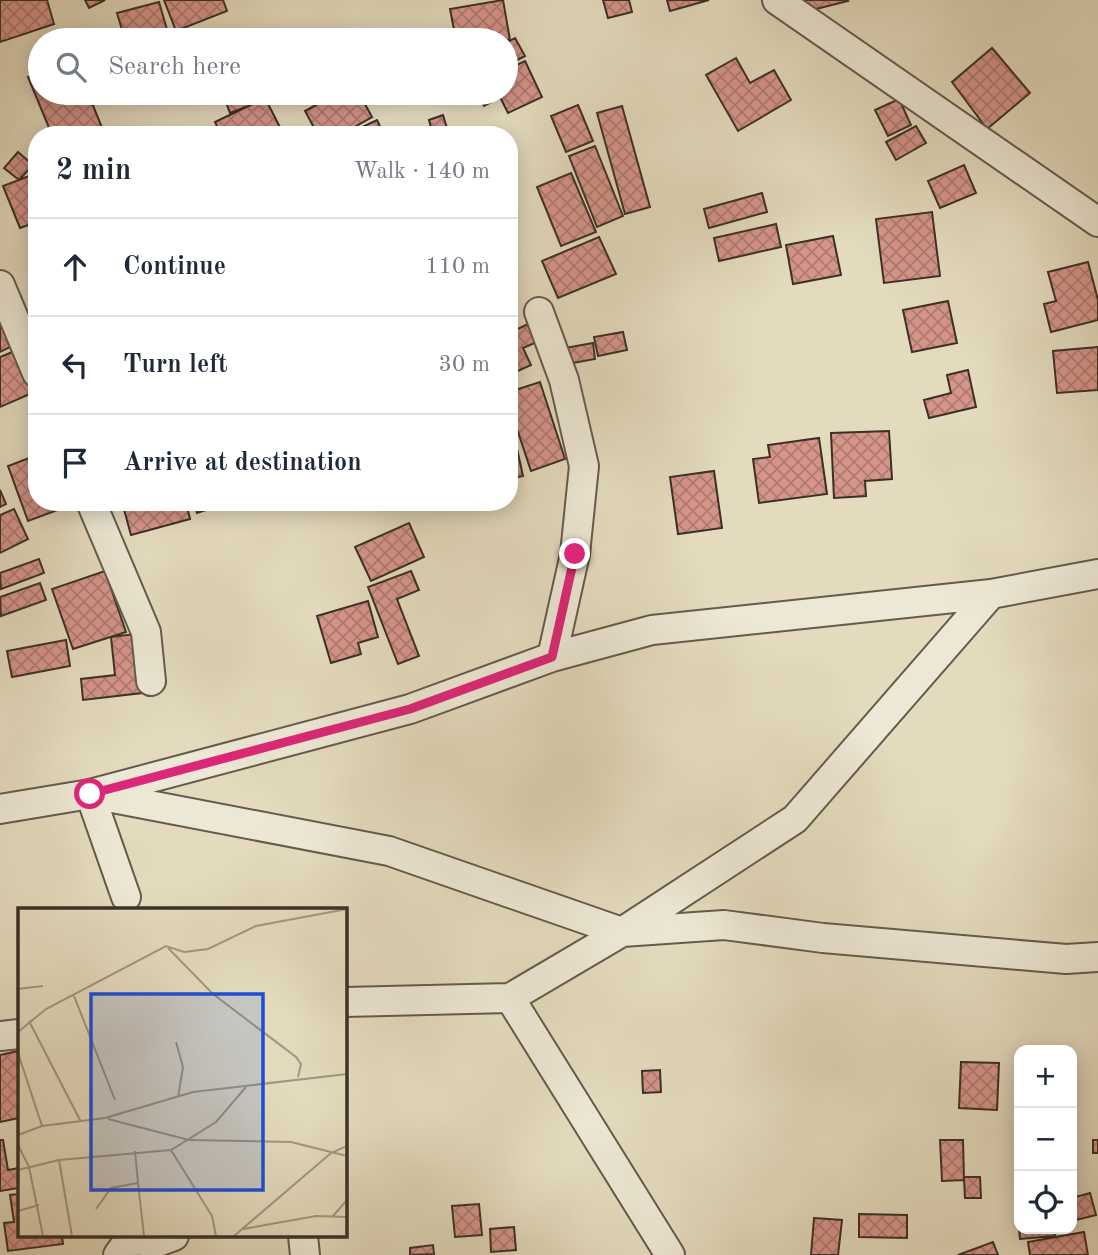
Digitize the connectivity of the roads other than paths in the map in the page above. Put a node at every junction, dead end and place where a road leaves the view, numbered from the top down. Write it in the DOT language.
graph roads {
  1 [pos="777,0"];
  2 [pos="1098,222"];
  3 [pos="0,285"];
  4 [pos="539,312"];
  5 [pos="28,352"];
  6 [pos="95,511"];
  7 [pos="1098,573"];
  8 [pos="990,594"];
  9 [pos="552,657"];
  10 [pos="151,681"];
  11 [pos="90,794"];
  12 [pos="0,809"];
  13 [pos="126,897"];
  14 [pos="622,932"];
  15 [pos="1098,957"];
  16 [pos="510,998"];
  17 [pos="346,1002"];
  18 [pos="18,1034"];
  19 [pos="0,1036"];
  20 [pos="169,1238"];
  21 [pos="118,1255"];
  22 [pos="670,1255"];
  1 -- 2 [label="street"];
  3 -- 5 [label="street"];
  4 -- 9 [label="street"];
  6 -- 10 [label="street"];
  7 -- 8 [label="street"];
  8 -- 9 [label="street"];
  8 -- 14 [label="street"];
  9 -- 11 [label="street"];
  11 -- 12 [label="street"];
  11 -- 13 [label="street"];
  11 -- 14 [label="street"];
  14 -- 15 [label="street"];
  14 -- 16 [label="street"];
  16 -- 17 [label="street"];
  16 -- 22 [label="street"];
  18 -- 19 [label="street"];
  20 -- 21 [label="street"];
}
